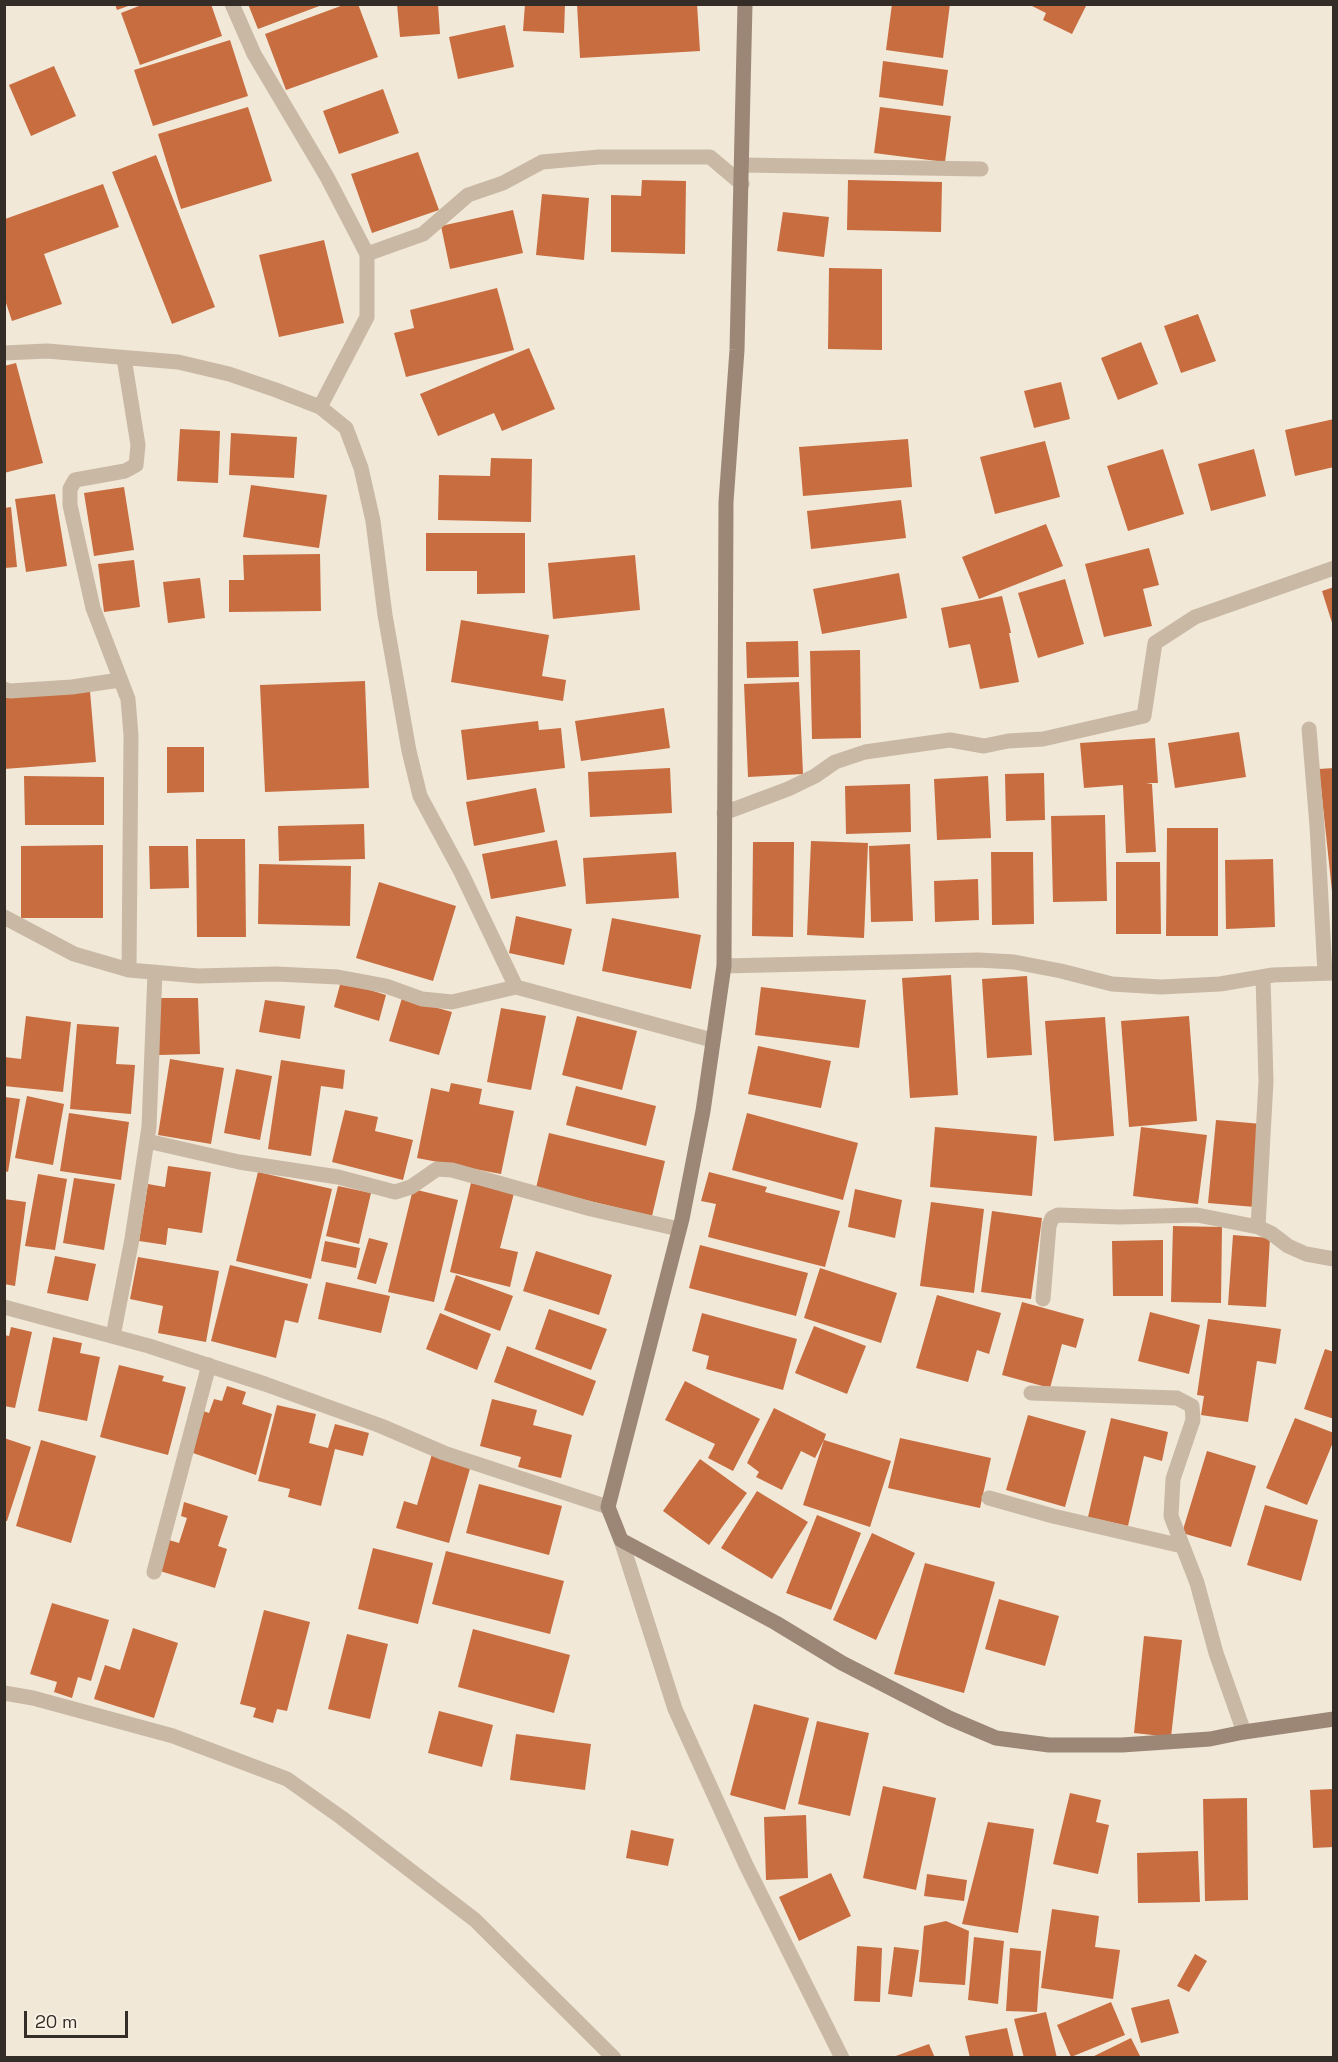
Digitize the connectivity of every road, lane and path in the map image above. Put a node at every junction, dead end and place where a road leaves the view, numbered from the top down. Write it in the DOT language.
graph roads {
  1 [pos="232,4"];
  2 [pos="745,4"];
  3 [pos="742,165"];
  4 [pos="981,169"];
  5 [pos="742,184"];
  6 [pos="367,254"];
  7 [pos="4,353"];
  8 [pos="124,358"];
  9 [pos="320,407"];
  10 [pos="1334,568"];
  11 [pos="120,680"];
  12 [pos="4,689"];
  13 [pos="1309,729"];
  14 [pos="724,813"];
  15 [pos="4,917"];
  16 [pos="724,966"];
  17 [pos="129,970"];
  18 [pos="155,972"];
  19 [pos="1329,973"];
  20 [pos="1263,977"];
  21 [pos="516,987"];
  22 [pos="712,1040"];
  23 [pos="147,1140"];
  24 [pos="1258,1227"];
  25 [pos="679,1229"];
  26 [pos="1334,1260"];
  27 [pos="1043,1299"];
  28 [pos="4,1307"];
  29 [pos="113,1336"];
  30 [pos="209,1365"];
  31 [pos="1031,1393"];
  32 [pos="989,1498"];
  33 [pos="608,1507"];
  34 [pos="621,1540"];
  35 [pos="1182,1546"];
  36 [pos="154,1572"];
  37 [pos="4,1693"];
  38 [pos="1334,1719"];
  39 [pos="1244,1732"];
  40 [pos="614,2058"];
  41 [pos="842,2058"];
  1 -- 6 [label="street"];
  2 -- 3 [label="street"];
  3 -- 4 [label="street"];
  3 -- 5 [label="street"];
  5 -- 6 [label="street"];
  5 -- 14 [label="street"];
  6 -- 9 [label="street"];
  7 -- 8 [label="street"];
  8 -- 9 [label="street"];
  8 -- 11 [label="street"];
  9 -- 21 [label="street"];
  10 -- 14 [label="street"];
  11 -- 12 [label="street"];
  11 -- 17 [label="street"];
  13 -- 19 [label="street"];
  14 -- 16 [label="street"];
  15 -- 17 [label="street"];
  16 -- 20 [label="street"];
  16 -- 22 [label="street"];
  17 -- 18 [label="street"];
  18 -- 21 [label="street"];
  18 -- 23 [label="street"];
  19 -- 20 [label="street"];
  20 -- 24 [label="street"];
  21 -- 22 [label="street"];
  22 -- 25 [label="street"];
  23 -- 25 [label="street"];
  23 -- 29 [label="street"];
  24 -- 26 [label="street"];
  24 -- 27 [label="street"];
  25 -- 33 [label="street"];
  28 -- 29 [label="street"];
  29 -- 30 [label="street"];
  30 -- 33 [label="street"];
  30 -- 36 [label="street"];
  31 -- 35 [label="street"];
  32 -- 35 [label="street"];
  33 -- 34 [label="street"];
  34 -- 39 [label="street"];
  34 -- 41 [label="street"];
  35 -- 39 [label="street"];
  37 -- 40 [label="street"];
  38 -- 39 [label="street"];
}
